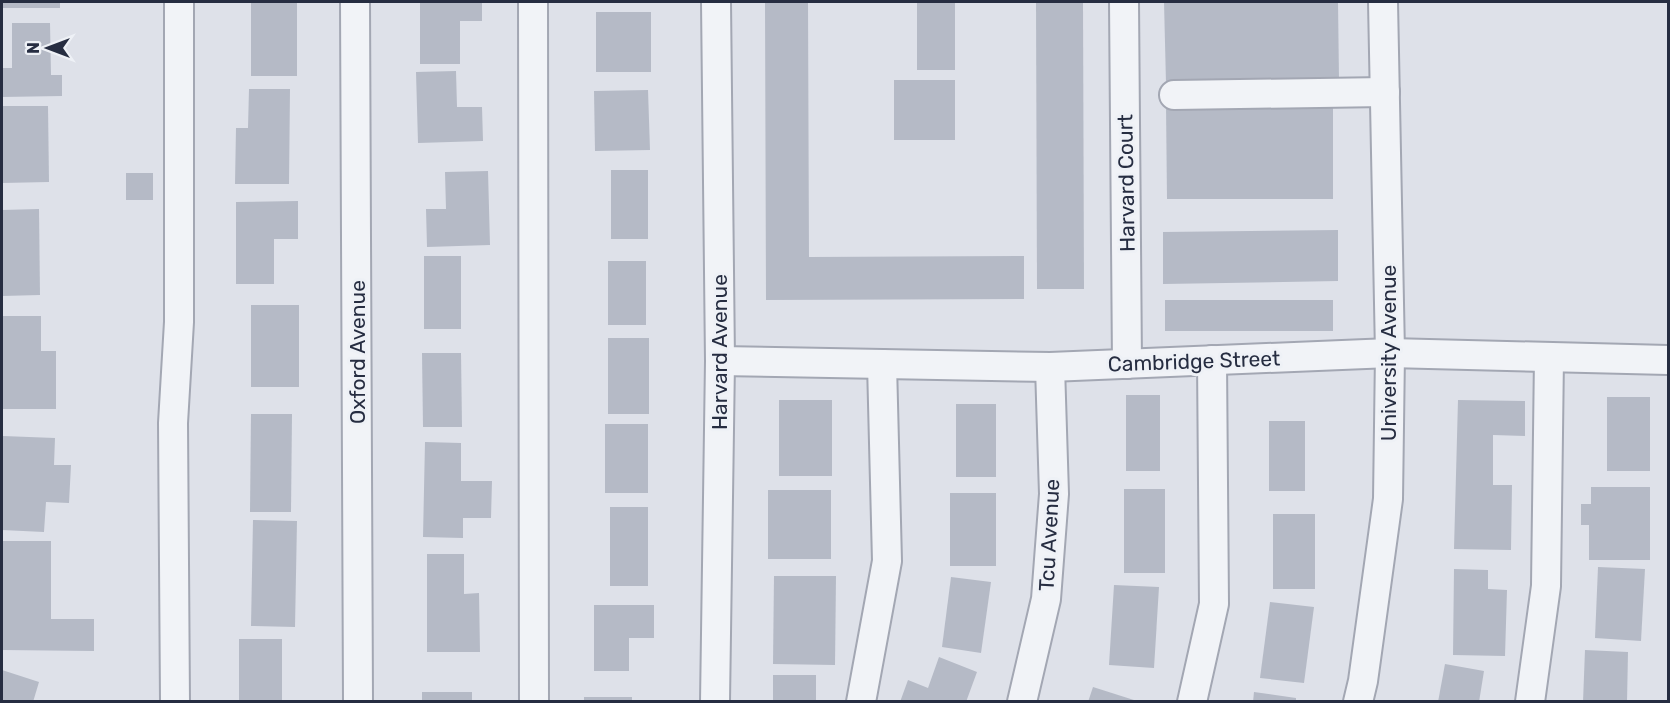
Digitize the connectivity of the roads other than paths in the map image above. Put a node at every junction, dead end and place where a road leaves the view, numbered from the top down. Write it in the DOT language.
graph roads {
  1 [pos="179,2"];
  2 [pos="355,2"];
  3 [pos="533,2"];
  4 [pos="716,2"];
  5 [pos="1124,2"];
  6 [pos="1383,2"];
  7 [pos="1385,93"];
  8 [pos="1174,95"];
  9 [pos="1390,353"];
  10 [pos="1549,357"];
  11 [pos="1212,360"];
  12 [pos="1668,360"];
  13 [pos="720,361"];
  14 [pos="882,363"];
  15 [pos="1127,363"];
  16 [pos="1050,367"];
  17 [pos="175,702"];
  18 [pos="358,702"];
  19 [pos="534,702"];
  20 [pos="715,702"];
  21 [pos="861,702"];
  22 [pos="1022,702"];
  23 [pos="1192,702"];
  24 [pos="1358,702"];
  25 [pos="1530,702"];
  1 -- 17 [label="street"];
  2 -- 18 [label="street, Oxford Avenue"];
  3 -- 19 [label="street"];
  4 -- 13 [label="street, Harvard Avenue"];
  5 -- 15 [label="street, Harvard Court"];
  6 -- 7 [label="street, University Avenue"];
  7 -- 8 [label="street"];
  7 -- 9 [label="street, University Avenue"];
  9 -- 10 [label="street, Cambridge Street"];
  9 -- 11 [label="street, Cambridge Street"];
  9 -- 24 [label="street, University Avenue"];
  10 -- 12 [label="street, Cambridge Street"];
  10 -- 25 [label="street"];
  11 -- 15 [label="street, Cambridge Street"];
  11 -- 23 [label="street"];
  13 -- 14 [label="street, Cambridge Street"];
  13 -- 20 [label="street, Harvard Avenue"];
  14 -- 16 [label="street, Cambridge Street"];
  14 -- 21 [label="street"];
  15 -- 16 [label="street, Cambridge Street"];
  16 -- 22 [label="street, Tcu Avenue"];
}
